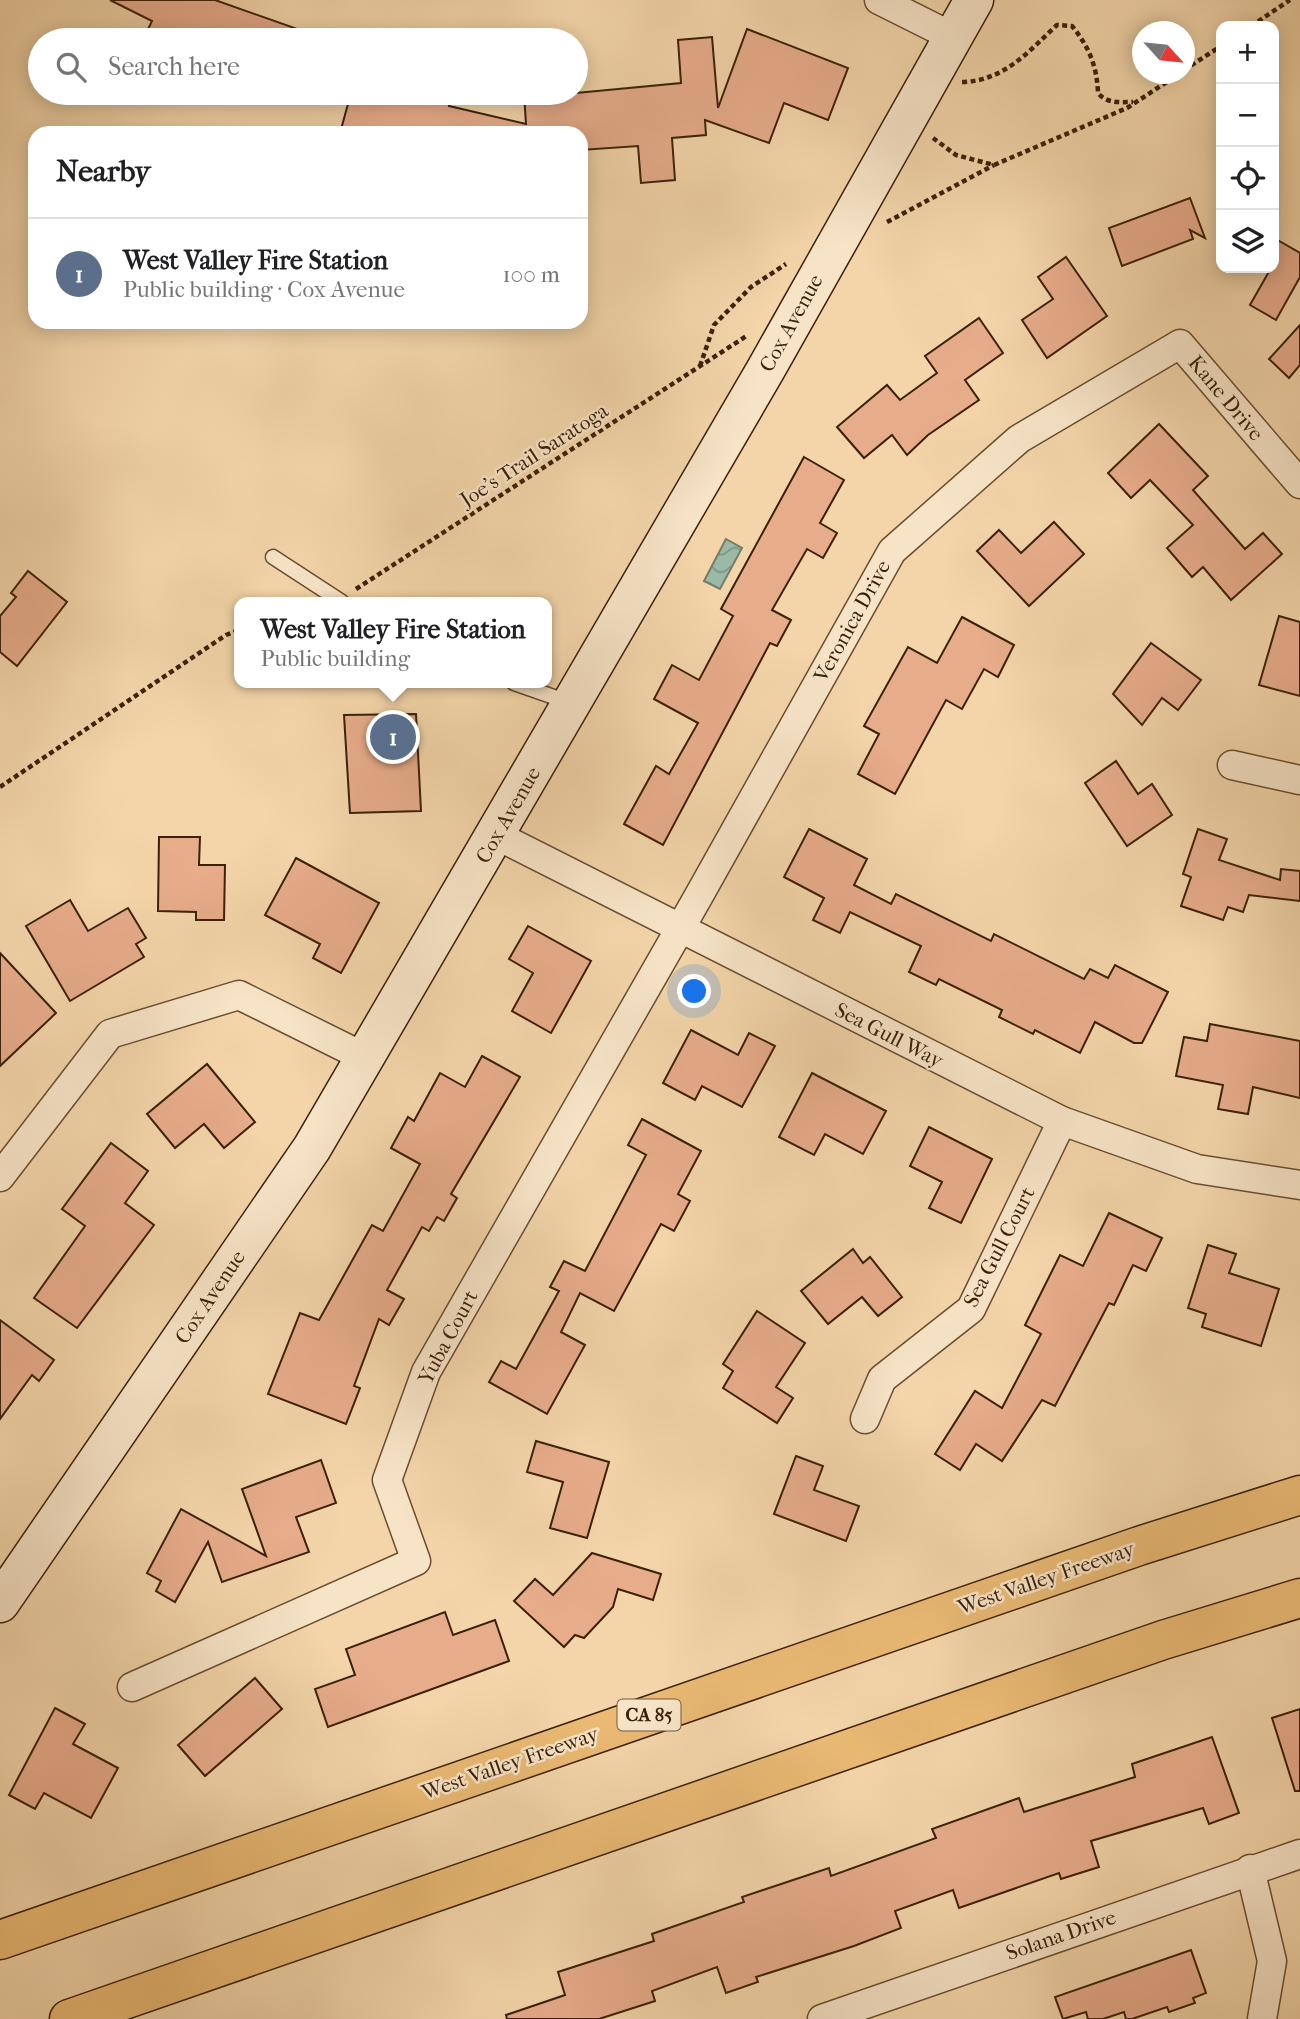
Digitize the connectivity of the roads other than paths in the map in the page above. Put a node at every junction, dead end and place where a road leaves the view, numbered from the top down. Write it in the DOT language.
graph roads {
  1 [pos="879,0"];
  2 [pos="974,0"];
  3 [pos="953,37"];
  4 [pos="1180,344"];
  5 [pos="1300,485"];
  6 [pos="273,557"];
  7 [pos="334,597"];
  8 [pos="528,688"];
  9 [pos="572,703"];
  10 [pos="1232,765"];
  11 [pos="1300,780"];
  12 [pos="496,835"];
  13 [pos="679,929"];
  14 [pos="366,1058"];
  15 [pos="1062,1121"];
  16 [pos="0,1177"];
  17 [pos="1300,1185"];
  18 [pos="865,1419"];
  19 [pos="1300,1495"];
  20 [pos="1300,1598"];
  21 [pos="0,1603"];
  22 [pos="132,1687"];
  23 [pos="1300,1854"];
  24 [pos="1250,1869"];
  25 [pos="0,1940"];
  26 [pos="69,2019"];
  27 [pos="822,2019"];
  28 [pos="1262,2019"];
  1 -- 3 [label="street"];
  2 -- 3 [label="main road, Cox Avenue"];
  3 -- 9 [label="main road, Cox Avenue"];
  4 -- 5 [label="street, Kane Drive"];
  4 -- 13 [label="street, Veronica Drive"];
  6 -- 7 [label="lane"];
  8 -- 9 [label="lane"];
  9 -- 12 [label="main road, Cox Avenue"];
  10 -- 11 [label="street"];
  12 -- 13 [label="street, Sea Gull Way"];
  12 -- 14 [label="main road, Cox Avenue"];
  13 -- 15 [label="street, Sea Gull Way"];
  13 -- 22 [label="street, Yuba Court"];
  14 -- 16 [label="street"];
  14 -- 21 [label="main road, Cox Avenue"];
  15 -- 17 [label="street, Sea Gull Way"];
  15 -- 18 [label="street, Sea Gull Court"];
  19 -- 25 [label="highway, West Valley Freeway / CA 85"];
  20 -- 26 [label="highway"];
  23 -- 24 [label="street, Solana Drive"];
  24 -- 27 [label="street, Solana Drive"];
  24 -- 28 [label="street"];
}
